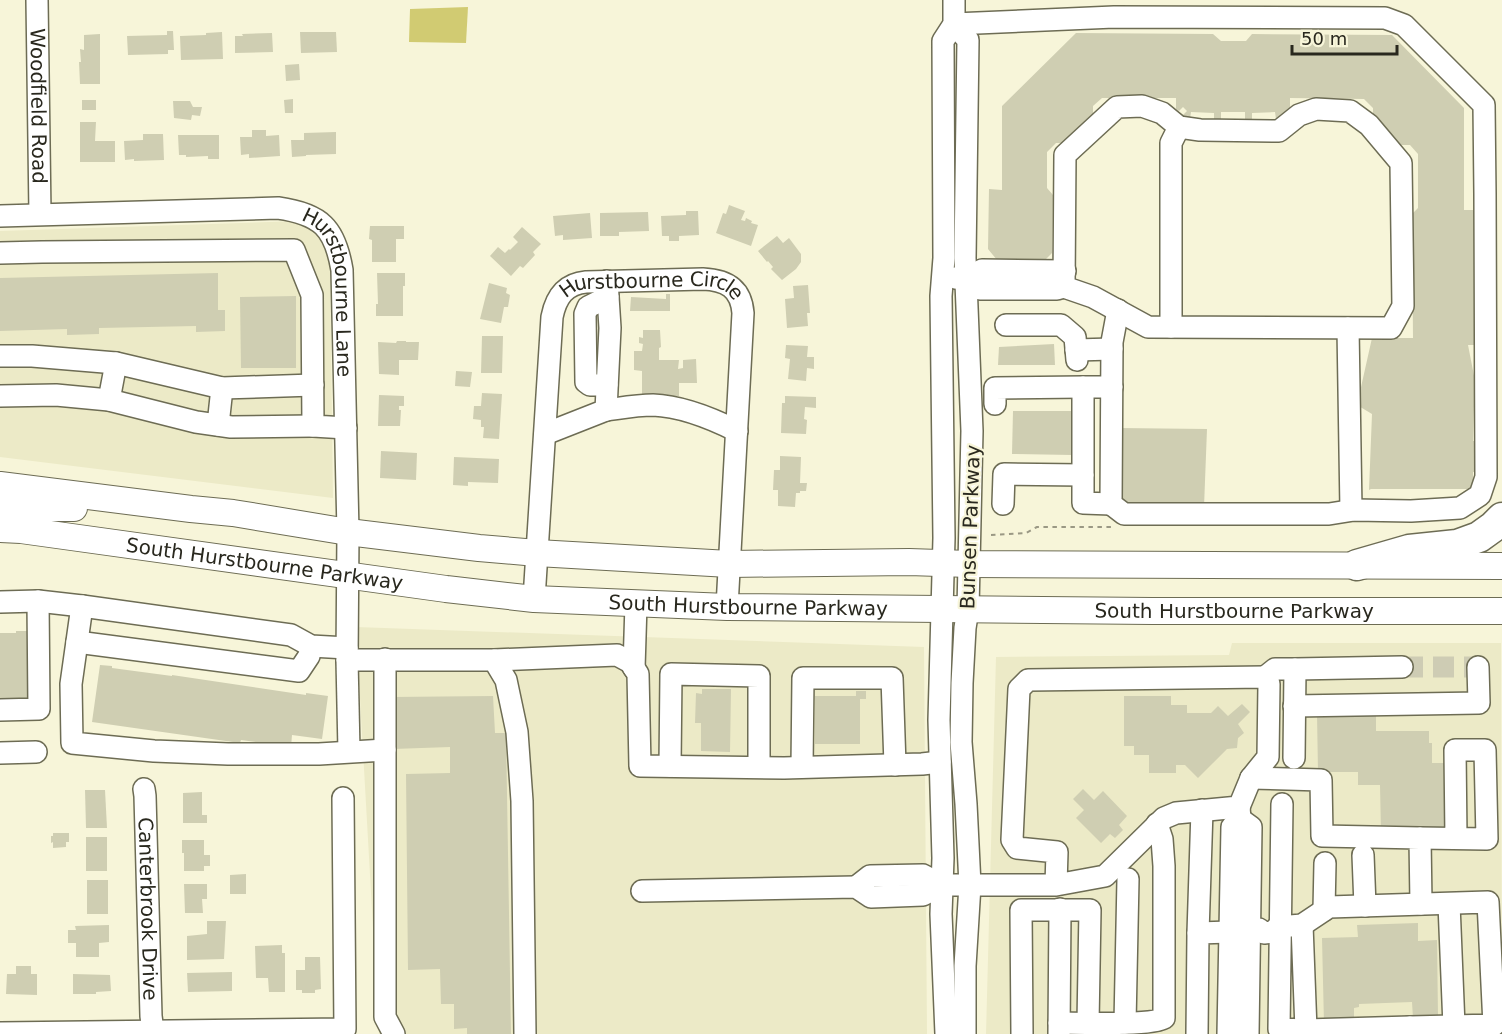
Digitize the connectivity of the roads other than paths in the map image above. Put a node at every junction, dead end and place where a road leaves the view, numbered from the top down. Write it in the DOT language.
graph roads {
  1 [pos="37,0"];
  2 [pos="954,0"];
  3 [pos="954,24"];
  4 [pos="1179,127"];
  5 [pos="40,214"];
  6 [pos="0,216"];
  7 [pos="0,253"];
  8 [pos="942,278"];
  9 [pos="966,279"];
  10 [pos="1065,279"];
  11 [pos="608,290"];
  12 [pos="1118,310"];
  13 [pos="1006,325"];
  14 [pos="1171,327"];
  15 [pos="1348,328"];
  16 [pos="1112,349"];
  17 [pos="0,356"];
  18 [pos="116,363"];
  19 [pos="313,385"];
  20 [pos="1083,387"];
  21 [pos="1112,387"];
  22 [pos="222,388"];
  23 [pos="0,396"];
  24 [pos="109,400"];
  25 [pos="995,404"];
  26 [pos="606,410"];
  27 [pos="218,425"];
  28 [pos="313,426"];
  29 [pos="346,428"];
  30 [pos="737,431"];
  31 [pos="545,434"];
  32 [pos="1083,475"];
  33 [pos="0,485"];
  34 [pos="1004,504"];
  35 [pos="1110,504"];
  36 [pos="0,508"];
  37 [pos="191,509"];
  38 [pos="1351,510"];
  39 [pos="1502,518"];
  40 [pos="0,529"];
  41 [pos="348,532"];
  42 [pos="537,554"];
  43 [pos="943,563"];
  44 [pos="729,564"];
  45 [pos="969,564"];
  46 [pos="1358,565"];
  47 [pos="1502,566"];
  48 [pos="348,574"];
  49 [pos="534,599"];
  50 [pos="0,602"];
  51 [pos="38,602"];
  52 [pos="636,604"];
  53 [pos="82,606"];
  54 [pos="727,607"];
  55 [pos="941,608"];
  56 [pos="968,609"];
  57 [pos="1502,611"];
  58 [pos="77,642"];
  59 [pos="311,646"];
  60 [pos="347,654"];
  61 [pos="385,659"];
  62 [pos="494,660"];
  63 [pos="1402,667"];
  64 [pos="1478,667"];
  65 [pos="634,668"];
  66 [pos="1295,669"];
  67 [pos="1265,676"];
  68 [pos="1294,706"];
  69 [pos="0,710"];
  70 [pos="385,750"];
  71 [pos="349,751"];
  72 [pos="36,752"];
  73 [pos="0,753"];
  74 [pos="1268,757"];
  75 [pos="1294,758"];
  76 [pos="940,762"];
  77 [pos="895,765"];
  78 [pos="670,766"];
  79 [pos="759,767"];
  80 [pos="802,767"];
  81 [pos="1251,778"];
  82 [pos="1296,779"];
  83 [pos="144,789"];
  84 [pos="343,798"];
  85 [pos="1282,804"];
  86 [pos="1202,810"];
  87 [pos="1239,813"];
  88 [pos="1157,824"];
  89 [pos="1420,838"];
  90 [pos="1456,838"];
  91 [pos="1363,855"];
  92 [pos="1325,862"];
  93 [pos="1128,879"];
  94 [pos="942,885"];
  95 [pos="970,885"];
  96 [pos="1056,885"];
  97 [pos="642,891"];
  98 [pos="1422,904"];
  99 [pos="1449,904"];
  100 [pos="1365,906"];
  101 [pos="1059,909"];
  102 [pos="1324,910"];
  103 [pos="1302,925"];
  104 [pos="1260,929"];
  105 [pos="1198,933"];
  106 [pos="1088,1023"];
  107 [pos="1125,1023"];
  108 [pos="1454,1026"];
  109 [pos="1059,1028"];
  110 [pos="153,1030"];
  111 [pos="1306,1030"];
  112 [pos="1410,1031"];
  113 [pos="0,1033"];
  114 [pos="394,1034"];
  115 [pos="525,1034"];
  116 [pos="946,1034"];
  117 [pos="965,1034"];
  118 [pos="1022,1034"];
  119 [pos="1197,1034"];
  120 [pos="1228,1034"];
  121 [pos="1248,1034"];
  1 -- 5 [label="street, Woodfield Road"];
  2 -- 3 [label="street, Bunsen Parkway"];
  3 -- 8 [label="street, Bunsen Parkway"];
  3 -- 9 [label="street, Bunsen Parkway"];
  3 -- 38 [label="street"];
  4 -- 10 [label="street"];
  4 -- 14 [label="street"];
  4 -- 15 [label="street"];
  5 -- 6 [label="street, Hurstbourne Lane"];
  5 -- 29 [label="street, Hurstbourne Lane"];
  7 -- 19 [label="street"];
  8 -- 9 [label="street"];
  8 -- 43 [label="street, Bunsen Parkway"];
  9 -- 10 [label="street"];
  9 -- 45 [label="street, Bunsen Parkway"];
  10 -- 12 [label="street"];
  11 -- 26 [label="street"];
  11 -- 30 [label="street, Hurstbourne Circle"];
  11 -- 31 [label="street, Hurstbourne Circle"];
  12 -- 14 [label="street"];
  12 -- 16 [label="street"];
  13 -- 16 [label="street"];
  14 -- 15 [label="street"];
  15 -- 38 [label="street"];
  16 -- 21 [label="street"];
  17 -- 18 [label="street"];
  18 -- 22 [label="street"];
  18 -- 24 [label="street"];
  19 -- 22 [label="street"];
  19 -- 28 [label="street"];
  20 -- 21 [label="street"];
  20 -- 25 [label="street"];
  20 -- 32 [label="street"];
  21 -- 35 [label="street"];
  22 -- 27 [label="street"];
  23 -- 24 [label="street"];
  24 -- 27 [label="street"];
  26 -- 30 [label="street"];
  26 -- 31 [label="street"];
  27 -- 28 [label="street"];
  28 -- 29 [label="street"];
  29 -- 41 [label="street, Hurstbourne Lane"];
  30 -- 44 [label="street, Hurstbourne Circle"];
  31 -- 42 [label="street, Hurstbourne Circle"];
  32 -- 34 [label="street"];
  32 -- 35 [label="street"];
  33 -- 37 [label="main road, South Hurstbourne Parkway"];
  35 -- 38 [label="street"];
  36 -- 37 [label="main road"];
  37 -- 41 [label="main road, South Hurstbourne Parkway"];
  39 -- 46 [label="highway"];
  40 -- 48 [label="main road, South Hurstbourne Parkway"];
  41 -- 42 [label="main road, South Hurstbourne Parkway"];
  41 -- 48 [label="street, Hurstbourne Lane"];
  42 -- 44 [label="main road, South Hurstbourne Parkway"];
  42 -- 49 [label="street, Hurstbourne Circle"];
  43 -- 44 [label="main road, South Hurstbourne Parkway"];
  43 -- 45 [label="main road, South Hurstbourne Parkway"];
  43 -- 55 [label="street, Bunsen Parkway"];
  44 -- 54 [label="street, Hurstbourne Circle"];
  45 -- 46 [label="main road, South Hurstbourne Parkway"];
  45 -- 56 [label="street, Bunsen Parkway"];
  46 -- 47 [label="main road, South Hurstbourne Parkway"];
  48 -- 49 [label="main road, South Hurstbourne Parkway"];
  48 -- 60 [label="street, Hurstbourne Lane"];
  49 -- 52 [label="main road, South Hurstbourne Parkway"];
  50 -- 51 [label="street"];
  51 -- 53 [label="street"];
  51 -- 69 [label="street"];
  52 -- 54 [label="main road, South Hurstbourne Parkway"];
  52 -- 65 [label="street"];
  53 -- 58 [label="street"];
  53 -- 59 [label="street"];
  54 -- 55 [label="main road, South Hurstbourne Parkway"];
  55 -- 56 [label="main road, South Hurstbourne Parkway"];
  55 -- 76 [label="street, Bunsen Parkway"];
  56 -- 57 [label="main road, South Hurstbourne Parkway"];
  56 -- 95 [label="street, Bunsen Parkway"];
  58 -- 59 [label="street"];
  58 -- 71 [label="street"];
  59 -- 60 [label="street"];
  60 -- 61 [label="street"];
  60 -- 71 [label="street, Hurstbourne Lane"];
  61 -- 62 [label="street"];
  61 -- 70 [label="street"];
  62 -- 65 [label="street"];
  62 -- 115 [label="street"];
  63 -- 66 [label="street"];
  64 -- 68 [label="street"];
  65 -- 78 [label="street"];
  66 -- 67 [label="street"];
  66 -- 68 [label="street"];
  67 -- 74 [label="street"];
  67 -- 96 [label="street"];
  68 -- 75 [label="street"];
  70 -- 71 [label="street"];
  70 -- 114 [label="street"];
  72 -- 73 [label="street"];
  74 -- 75 [label="street"];
  74 -- 81 [label="street"];
  75 -- 82 [label="street"];
  76 -- 77 [label="street"];
  76 -- 94 [label="street, Bunsen Parkway"];
  77 -- 80 [label="street"];
  77 -- 80 [label="street"];
  78 -- 79 [label="street"];
  78 -- 79 [label="street"];
  79 -- 80 [label="street"];
  81 -- 82 [label="street"];
  81 -- 87 [label="street"];
  82 -- 89 [label="street"];
  83 -- 110 [label="street, Canterbrook Drive"];
  84 -- 110 [label="street"];
  85 -- 104 [label="street"];
  86 -- 87 [label="street"];
  86 -- 88 [label="street"];
  86 -- 105 [label="street"];
  87 -- 104 [label="street"];
  88 -- 96 [label="street"];
  88 -- 107 [label="street"];
  89 -- 90 [label="street"];
  89 -- 98 [label="street"];
  91 -- 100 [label="street"];
  92 -- 102 [label="street"];
  93 -- 107 [label="street"];
  94 -- 95 [label="street"];
  94 -- 97 [label="street"];
  94 -- 116 [label="street, Bunsen Parkway"];
  95 -- 96 [label="street"];
  95 -- 117 [label="street, Bunsen Parkway"];
  98 -- 99 [label="street"];
  98 -- 100 [label="street"];
  99 -- 108 [label="street"];
  99 -- 108 [label="street"];
  100 -- 102 [label="street"];
  101 -- 106 [label="street"];
  101 -- 109 [label="street"];
  101 -- 118 [label="street"];
  102 -- 103 [label="street"];
  103 -- 104 [label="street"];
  103 -- 111 [label="street"];
  104 -- 105 [label="street"];
  104 -- 111 [label="street"];
  104 -- 120 [label="street"];
  104 -- 121 [label="street"];
  105 -- 119 [label="street"];
  106 -- 107 [label="street"];
  106 -- 109 [label="street"];
  108 -- 112 [label="street"];
  110 -- 113 [label="street"];
  111 -- 112 [label="street"];
}
